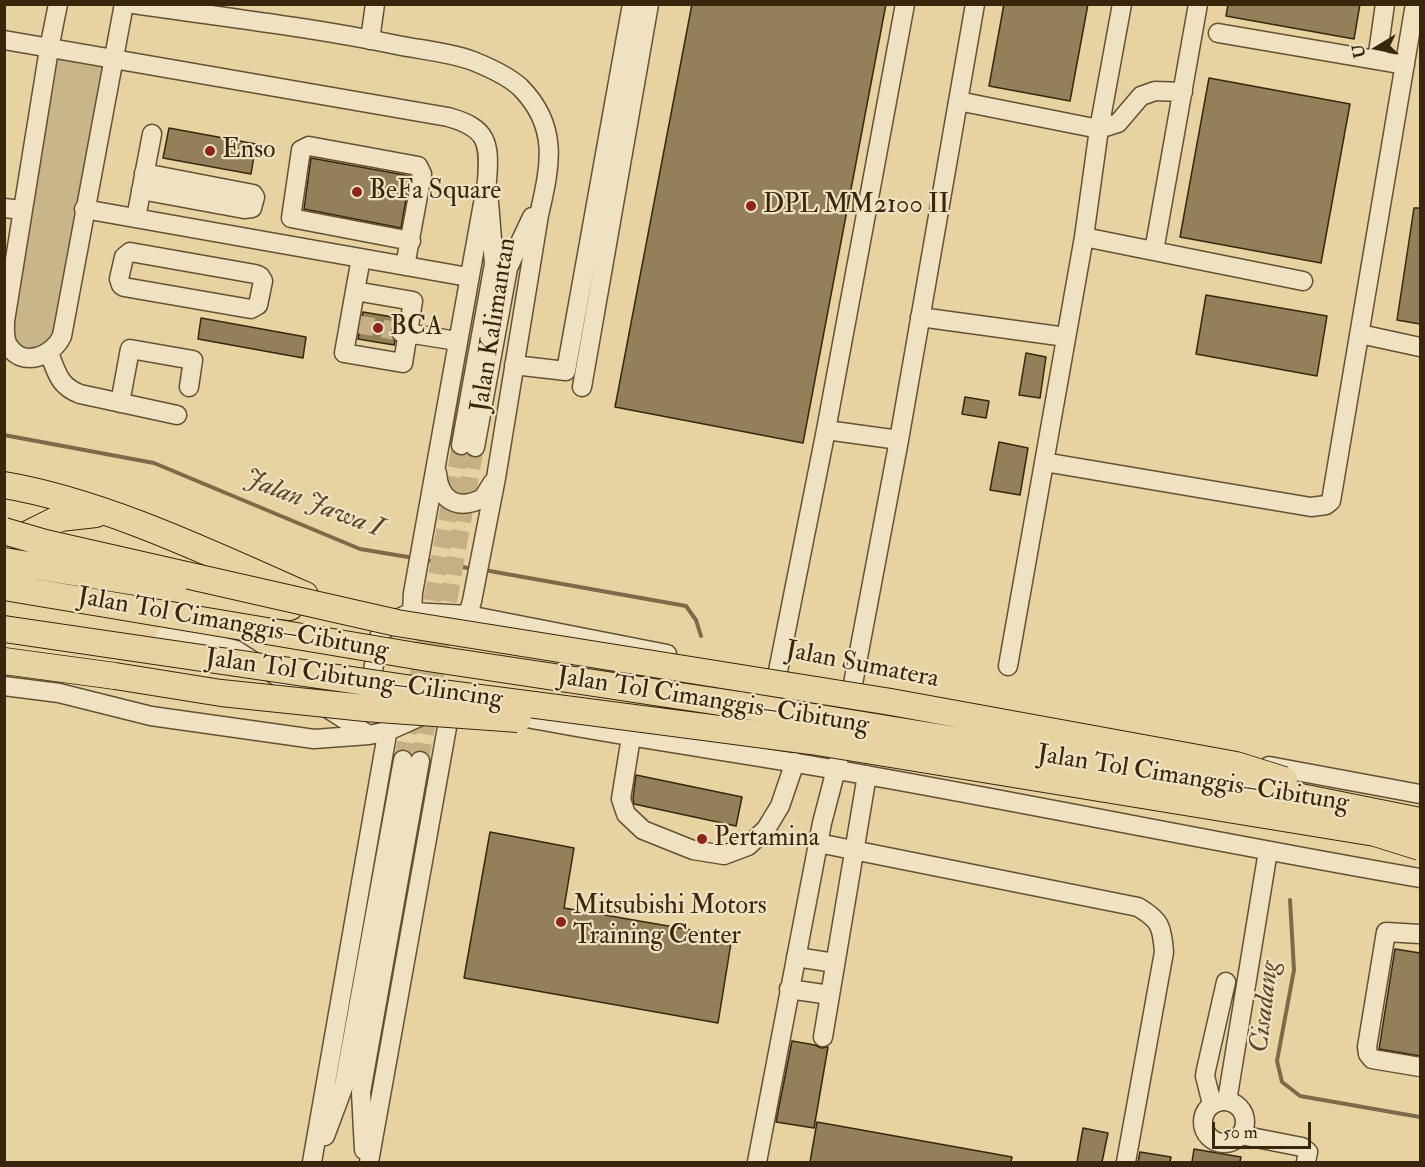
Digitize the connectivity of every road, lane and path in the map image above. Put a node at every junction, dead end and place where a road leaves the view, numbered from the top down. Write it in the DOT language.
graph roads {
  1 [pos="58,4"];
  2 [pos="124,4"];
  3 [pos="134,4"];
  4 [pos="375,4"];
  5 [pos="632,4"];
  6 [pos="649,4"];
  7 [pos="905,4"];
  8 [pos="975,4"];
  9 [pos="1122,4"];
  10 [pos="1198,4"];
  11 [pos="1385,4"];
  12 [pos="1415,4"];
  13 [pos="1218,33"];
  14 [pos="4,40"];
  15 [pos="370,40"];
  16 [pos="49,49"];
  17 [pos="114,60"];
  18 [pos="1377,60"];
  19 [pos="1405,65"];
  20 [pos="1183,92"];
  21 [pos="958,102"];
  22 [pos="1099,129"];
  23 [pos="152,134"];
  24 [pos="487,181"];
  25 [pos="143,182"];
  26 [pos="544,191"];
  27 [pos="84,208"];
  28 [pos="14,209"];
  29 [pos="136,218"];
  30 [pos="1084,237"];
  31 [pos="411,241"];
  32 [pos="262,242"];
  33 [pos="1154,251"];
  34 [pos="361,258"];
  35 [pos="405,266"];
  36 [pos="255,274"];
  37 [pos="468,277"];
  38 [pos="1303,281"];
  39 [pos="355,291"];
  40 [pos="920,317"];
  41 [pos="404,332"];
  42 [pos="1360,334"];
  43 [pos="1066,336"];
  44 [pos="457,341"];
  45 [pos="1420,347"];
  46 [pos="48,353"];
  47 [pos="514,365"];
  48 [pos="189,387"];
  49 [pos="582,387"];
  50 [pos="120,403"];
  51 [pos="177,415"];
  52 [pos="826,430"];
  53 [pos="899,440"];
  54 [pos="1044,462"];
  55 [pos="436,464"];
  56 [pos="495,478"];
  57 [pos="4,484"];
  58 [pos="105,513"];
  59 [pos="4,531"];
  60 [pos="4,546"];
  61 [pos="4,561"];
  62 [pos="4,570"];
  63 [pos="4,587"];
  64 [pos="4,602"];
  65 [pos="296,608"];
  66 [pos="468,615"];
  67 [pos="393,618"];
  68 [pos="146,627"];
  69 [pos="4,629"];
  70 [pos="4,661"];
  71 [pos="1008,666"];
  72 [pos="777,676"];
  73 [pos="5,687"];
  74 [pos="852,690"];
  75 [pos="387,691"];
  76 [pos="452,703"];
  77 [pos="388,731"];
  78 [pos="369,735"];
  79 [pos="631,737"];
  80 [pos="811,741"];
  81 [pos="795,762"];
  82 [pos="835,770"];
  83 [pos="867,775"];
  84 [pos="1420,794"];
  85 [pos="1410,818"];
  86 [pos="818,843"];
  87 [pos="1420,847"];
  88 [pos="1268,851"];
  89 [pos="854,852"];
  90 [pos="1420,878"];
  91 [pos="1420,934"];
  92 [pos="796,957"];
  93 [pos="835,963"];
  94 [pos="1226,982"];
  95 [pos="789,989"];
  96 [pos="830,995"];
  97 [pos="823,1036"];
  98 [pos="1420,1067"];
  99 [pos="1219,1103"];
  100 [pos="1240,1135"];
  101 [pos="313,1162"];
  102 [pos="364,1162"];
  103 [pos="369,1162"];
  104 [pos="757,1162"];
  105 [pos="1126,1162"];
  106 [pos="1306,1162"];
  1 -- 16 [label="street"];
  2 -- 17 [label="street"];
  3 -- 15 [label="street, Jalan Kalimantan"];
  4 -- 15 [label="street"];
  5 -- 47 [label="street"];
  6 -- 49 [label="street"];
  7 -- 52 [label="street"];
  8 -- 21 [label="street"];
  9 -- 22 [label="street"];
  10 -- 20 [label="street"];
  11 -- 18 [label="street"];
  12 -- 19 [label="street"];
  13 -- 18 [label="street"];
  14 -- 16 [label="street, Jalan Kalimantan"];
  15 -- 26 [label="street, Jalan Kalimantan"];
  16 -- 17 [label="street, Jalan Kalimantan"];
  16 -- 28 [label="street"];
  17 -- 24 [label="street, Jalan Kalimantan"];
  17 -- 27 [label="street"];
  18 -- 19 [label="street"];
  19 -- 42 [label="street"];
  20 -- 22 [label="street"];
  20 -- 33 [label="street"];
  21 -- 22 [label="street"];
  21 -- 40 [label="street"];
  22 -- 30 [label="street"];
  23 -- 25 [label="street"];
  24 -- 26 [label="street"];
  24 -- 37 [label="street, Jalan Kalimantan"];
  25 -- 25 [label="street"];
  25 -- 29 [label="street"];
  26 -- 47 [label="street, Jalan Kalimantan"];
  27 -- 29 [label="street"];
  27 -- 46 [label="street"];
  28 -- 46 [label="street"];
  29 -- 32 [label="street"];
  30 -- 33 [label="street"];
  30 -- 43 [label="street"];
  31 -- 31 [label="street"];
  31 -- 35 [label="street"];
  32 -- 34 [label="street"];
  32 -- 36 [label="street"];
  33 -- 38 [label="street"];
  34 -- 35 [label="street"];
  34 -- 39 [label="street"];
  35 -- 37 [label="street"];
  36 -- 36 [label="street"];
  37 -- 44 [label="street, Jalan Kalimantan"];
  39 -- 41 [label="street"];
  39 -- 41 [label="street"];
  40 -- 43 [label="street"];
  40 -- 53 [label="street"];
  41 -- 44 [label="street"];
  42 -- 45 [label="street"];
  42 -- 54 [label="street"];
  43 -- 54 [label="street"];
  44 -- 55 [label="street, Jalan Kalimantan"];
  46 -- 50 [label="street"];
  47 -- 56 [label="street, Jalan Kalimantan"];
  48 -- 50 [label="street"];
  50 -- 51 [label="street"];
  52 -- 53 [label="street"];
  52 -- 72 [label="street"];
  53 -- 74 [label="street"];
  54 -- 71 [label="street"];
  55 -- 56 [label="street"];
  55 -- 67 [label="street, Jalan Kalimantan"];
  56 -- 66 [label="street, Jalan Kalimantan"];
  57 -- 58 [label="highway"];
  58 -- 60 [label="highway"];
  58 -- 67 [label="highway"];
  59 -- 67 [label="highway, bridge"];
  61 -- 67 [label="highway, bridge"];
  62 -- 65 [label="highway"];
  63 -- 85 [label="highway, Jalan Tol Cimanggis–Cibitung, bridge"];
  64 -- 68 [label="highway"];
  65 -- 67 [label="street, Jalan Sumatera"];
  66 -- 67 [label="street, Jalan Sumatera"];
  66 -- 72 [label="street, Jalan Sumatera"];
  67 -- 75 [label="street"];
  67 -- 85 [label="highway, bridge"];
  68 -- 78 [label="street"];
  69 -- 80 [label="highway, Jalan Tol Cibitung–Cilincing, bridge"];
  70 -- 80 [label="highway, bridge"];
  72 -- 74 [label="street, Jalan Sumatera"];
  73 -- 78 [label="street"];
  74 -- 82 [label="street"];
  74 -- 84 [label="street, Jalan Sumatera"];
  75 -- 76 [label="street"];
  75 -- 77 [label="street"];
  76 -- 77 [label="street"];
  76 -- 79 [label="street"];
  76 -- 103 [label="street"];
  77 -- 78 [label="street"];
  77 -- 101 [label="street"];
  79 -- 81 [label="street"];
  79 -- 81 [label="street"];
  80 -- 87 [label="highway, Jalan Tol Cimanggis–Cibitung, bridge"];
  81 -- 82 [label="street"];
  82 -- 83 [label="street"];
  82 -- 86 [label="street"];
  83 -- 88 [label="street"];
  83 -- 89 [label="street"];
  86 -- 89 [label="street"];
  86 -- 92 [label="street"];
  88 -- 90 [label="street"];
  88 -- 99 [label="street"];
  89 -- 93 [label="street"];
  89 -- 105 [label="street"];
  91 -- 98 [label="street"];
  92 -- 93 [label="street"];
  92 -- 95 [label="street"];
  93 -- 96 [label="street"];
  94 -- 99 [label="street"];
  95 -- 96 [label="street"];
  95 -- 104 [label="street"];
  96 -- 97 [label="street"];
  99 -- 100 [label="street"];
  99 -- 100 [label="street"];
  100 -- 106 [label="street"];
  101 -- 102 [label="street"];
}
